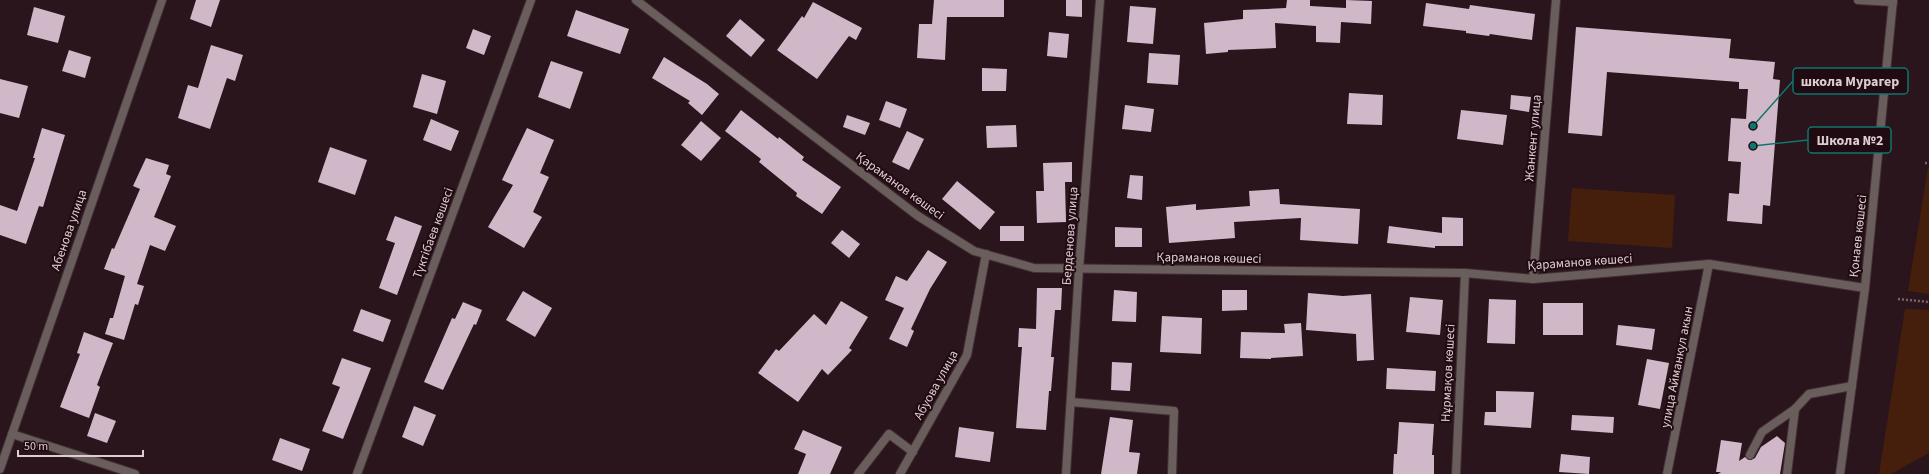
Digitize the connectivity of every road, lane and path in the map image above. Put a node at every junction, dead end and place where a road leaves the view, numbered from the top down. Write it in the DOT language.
graph roads {
  1 [pos="162,0"];
  2 [pos="531,0"];
  3 [pos="636,0"];
  4 [pos="1100,0"];
  5 [pos="1556,0"];
  6 [pos="1858,0"];
  7 [pos="1893,1"];
  8 [pos="1925,163"];
  9 [pos="1929,163"];
  10 [pos="986,254"];
  11 [pos="1709,264"];
  12 [pos="1079,269"];
  13 [pos="1465,273"];
  14 [pos="1533,279"];
  15 [pos="1865,288"];
  16 [pos="1898,299"];
  17 [pos="1929,302"];
  18 [pos="1852,386"];
  19 [pos="1070,402"];
  20 [pos="1795,410"];
  21 [pos="12,434"];
  22 [pos="913,452"];
  23 [pos="1750,455"];
  24 [pos="0,469"];
  25 [pos="135,474"];
  26 [pos="358,474"];
  27 [pos="858,474"];
  28 [pos="900,474"];
  29 [pos="1066,474"];
  30 [pos="1172,474"];
  31 [pos="1456,474"];
  32 [pos="1668,474"];
  33 [pos="1787,474"];
  34 [pos="1840,474"];
  1 -- 21 [label="street, Абенова улица"];
  2 -- 26 [label="street, Түктібаев көшесі"];
  3 -- 10 [label="street, Қараманов көшесі"];
  4 -- 12 [label="street, Берденова улица"];
  5 -- 14 [label="street, Жанкент улица"];
  6 -- 7 [label="street"];
  7 -- 15 [label="street, Қонаев көшесі"];
  8 -- 9 [label="path"];
  10 -- 12 [label="street, Қараманов көшесі"];
  10 -- 22 [label="street, Абуова улица"];
  11 -- 14 [label="street, Қараманов көшесі"];
  11 -- 15 [label="street, Қараманов көшесі"];
  11 -- 32 [label="street, улица Айманкул акын"];
  12 -- 13 [label="street, Қараманов көшесі"];
  12 -- 19 [label="street, Берденова улица"];
  13 -- 14 [label="street, Қараманов көшесі"];
  13 -- 31 [label="street, Нұрмақов көшесі"];
  15 -- 18 [label="street, Қонаев көшесі"];
  16 -- 17 [label="path"];
  18 -- 20 [label="street"];
  18 -- 34 [label="street, Қонаев көшесі"];
  19 -- 29 [label="street, Берденова улица"];
  19 -- 30 [label="street"];
  20 -- 23 [label="street"];
  20 -- 33 [label="street"];
  21 -- 24 [label="street, Абенова улица"];
  21 -- 25 [label="street"];
  22 -- 27 [label="street"];
  22 -- 28 [label="street, Абуова улица"];
}
